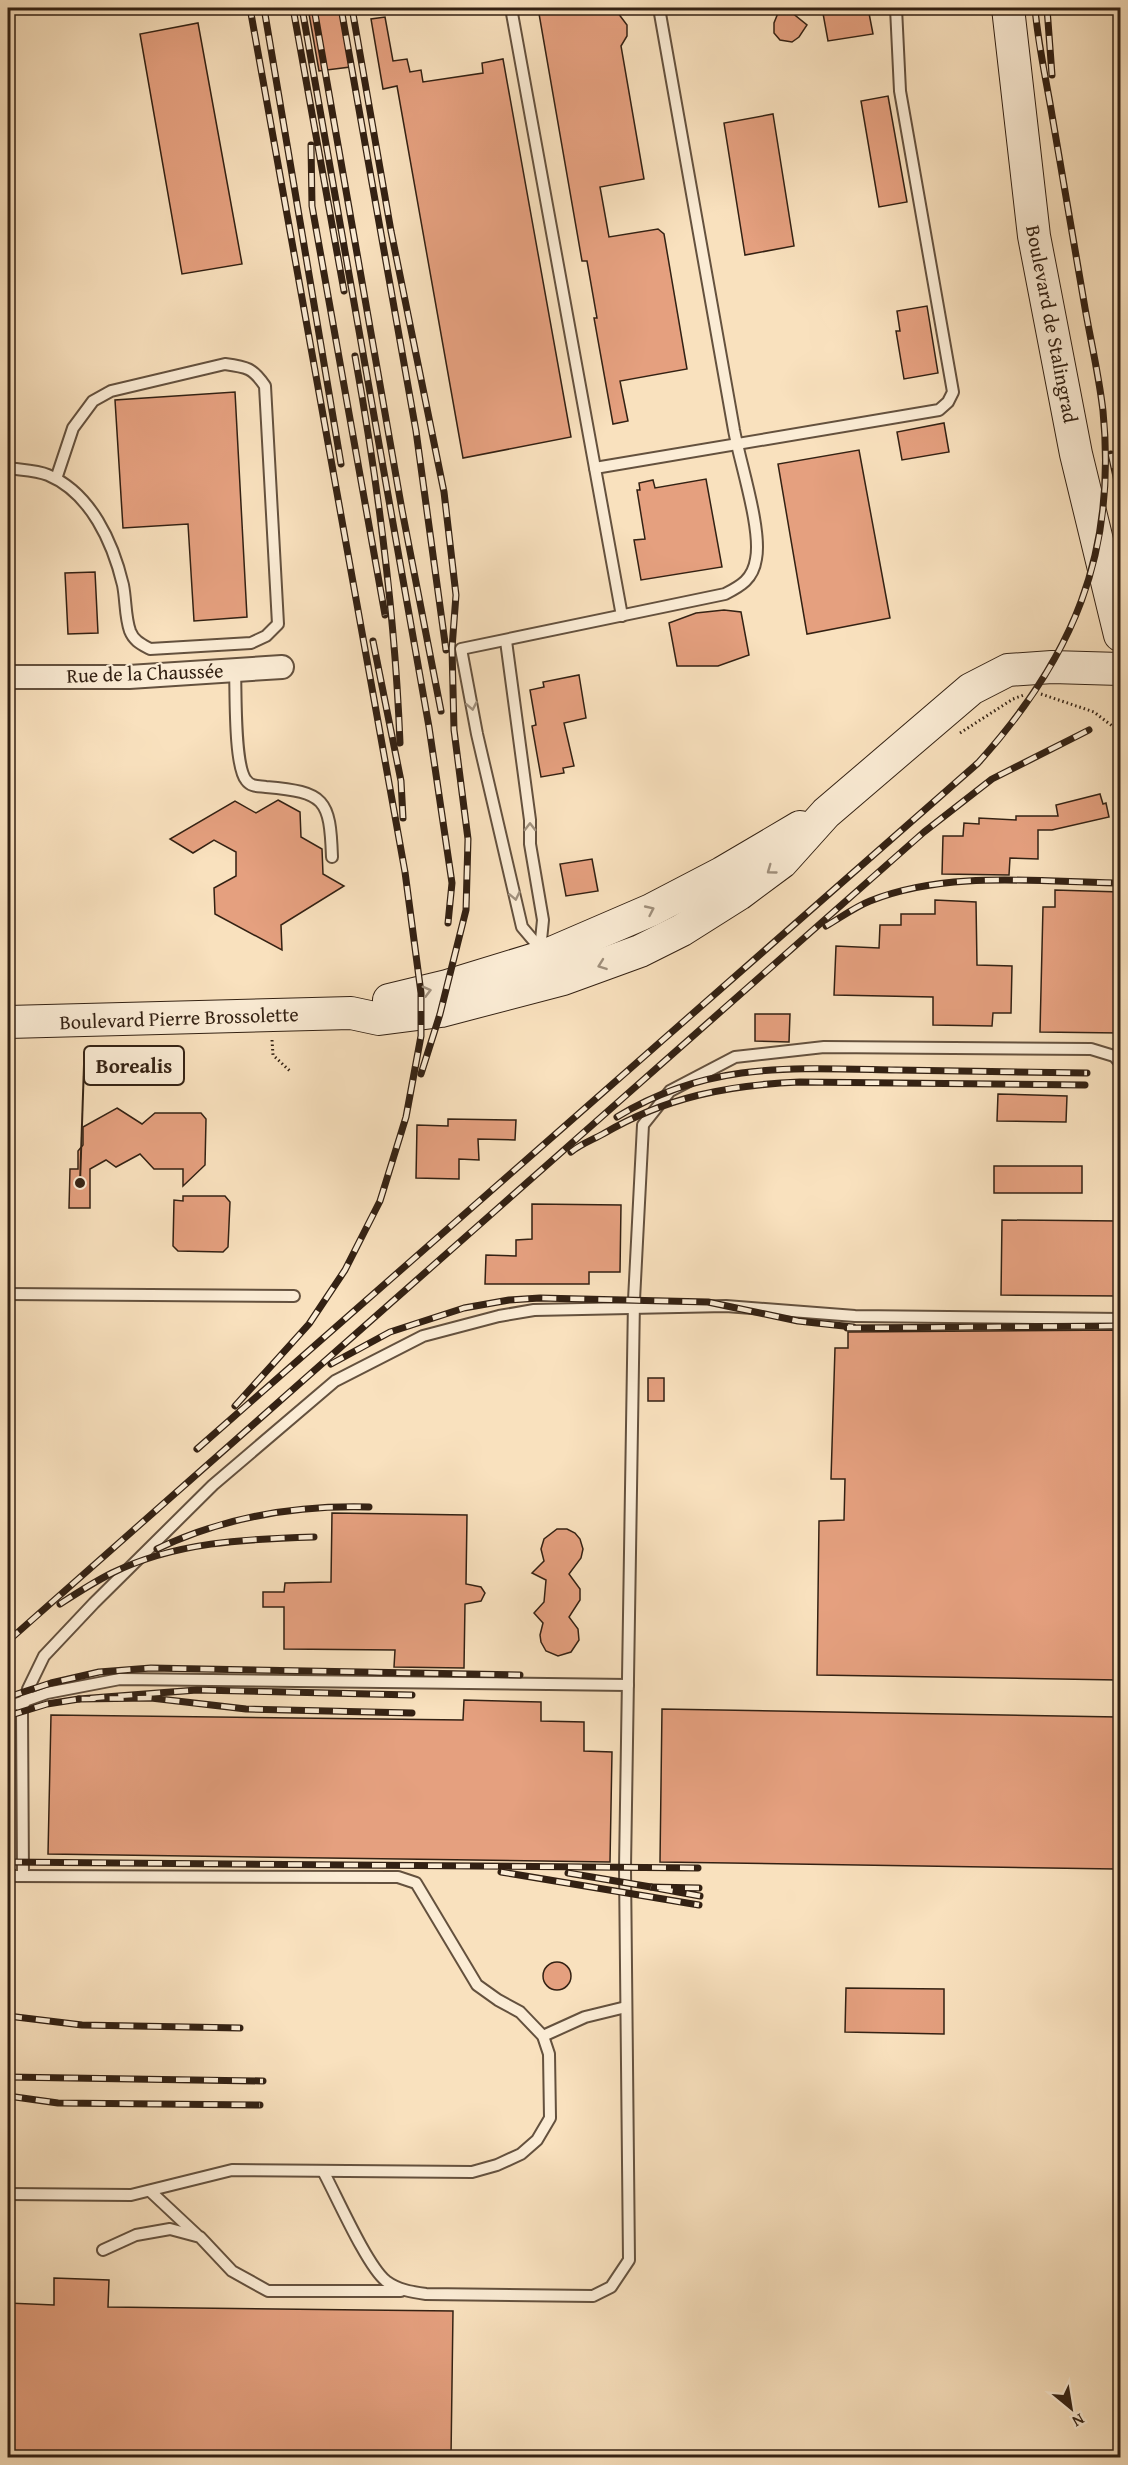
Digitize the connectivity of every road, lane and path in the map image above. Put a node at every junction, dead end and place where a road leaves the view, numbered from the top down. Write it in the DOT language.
graph roads {
  1 [pos="511,8"];
  2 [pos="659,8"];
  3 [pos="896,8"];
  4 [pos="1008,8"];
  5 [pos="737,444"];
  6 [pos="8,468"];
  7 [pos="595,468"];
  8 [pos="56,479"];
  9 [pos="1092,519"];
  10 [pos="1120,584"];
  11 [pos="622,616"];
  12 [pos="1120,635"];
  13 [pos="506,641"];
  14 [pos="282,667"];
  15 [pos="235,670"];
  16 [pos="1118,676"];
  17 [pos="8,677"];
  18 [pos="1035,692"];
  19 [pos="1024,695"];
  20 [pos="1120,732"];
  21 [pos="954,737"];
  22 [pos="332,857"];
  23 [pos="543,962"];
  24 [pos="8,1023"];
  25 [pos="1120,1063"];
  26 [pos="8,1294"];
  27 [pos="294,1296"];
  28 [pos="634,1310"];
  29 [pos="1120,1320"];
  30 [pos="628,1685"];
  31 [pos="25,1701"];
  32 [pos="8,1707"];
  33 [pos="8,1876"];
  34 [pos="23,1876"];
  35 [pos="626,2007"];
  36 [pos="543,2036"];
  37 [pos="323,2171"];
  38 [pos="150,2191"];
  39 [pos="8,2194"];
  40 [pos="200,2237"];
  41 [pos="103,2250"];
  42 [pos="404,2291"];
  1 -- 7 [label="lane"];
  2 -- 5 [label="lane"];
  3 -- 5 [label="lane"];
  4 -- 9 [label="main road, Boulevard de Stalingrad"];
  5 -- 7 [label="lane"];
  5 -- 11 [label="lane"];
  6 -- 8 [label="lane"];
  7 -- 11 [label="lane"];
  8 -- 8 [label="lane"];
  9 -- 10 [label="main road"];
  9 -- 12 [label="main road, Boulevard de Stalingrad"];
  9 -- 16 [label="main road"];
  11 -- 13 [label="lane"];
  23 -- 13 [label="lane, one-way"];
  13 -- 23 [label="lane, one-way"];
  14 -- 15 [label="street, Rue de la Chaussée"];
  15 -- 17 [label="street, Rue de la Chaussée"];
  15 -- 22 [label="lane"];
  16 -- 23 [label="main road, Boulevard Pierre Brossolette"];
  18 -- 20 [label="path"];
  19 -- 21 [label="path"];
  23 -- 24 [label="main road, Boulevard Pierre Brossolette"];
  25 -- 28 [label="lane"];
  26 -- 27 [label="lane"];
  28 -- 29 [label="lane"];
  28 -- 30 [label="lane"];
  28 -- 31 [label="lane"];
  30 -- 31 [label="lane"];
  30 -- 35 [label="lane"];
  31 -- 32 [label="lane"];
  31 -- 34 [label="lane"];
  33 -- 34 [label="lane"];
  34 -- 36 [label="lane"];
  35 -- 36 [label="lane"];
  35 -- 42 [label="lane"];
  36 -- 37 [label="lane"];
  37 -- 38 [label="lane"];
  37 -- 42 [label="lane"];
  38 -- 39 [label="lane"];
  38 -- 40 [label="lane"];
  40 -- 41 [label="lane"];
  40 -- 42 [label="lane"];
}
